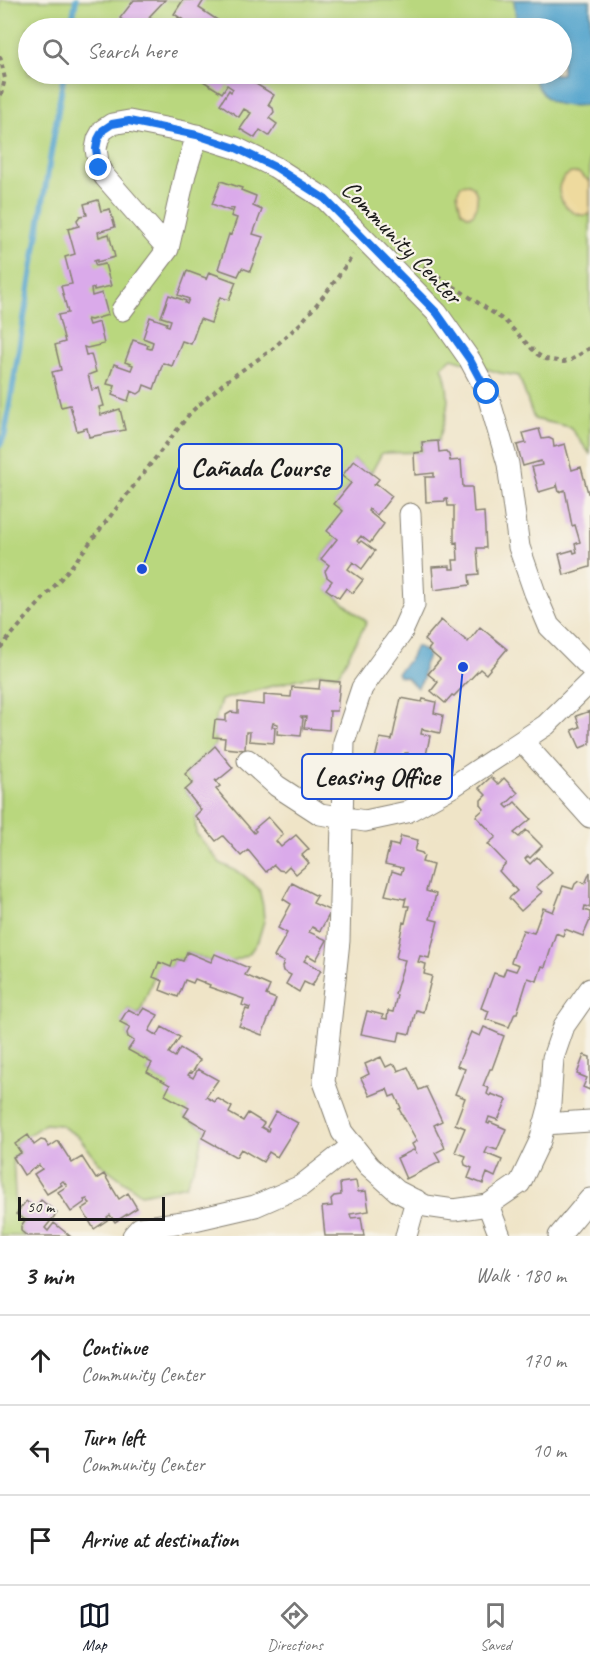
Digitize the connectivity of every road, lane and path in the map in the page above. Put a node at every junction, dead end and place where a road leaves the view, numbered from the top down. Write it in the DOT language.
graph roads {
  1 [pos="0,56"];
  2 [pos="0,99"];
  3 [pos="197,135"];
  4 [pos="168,249"];
  5 [pos="374,249"];
  6 [pos="412,258"];
  7 [pos="122,310"];
  8 [pos="590,348"];
  9 [pos="410,514"];
  10 [pos="0,648"];
  11 [pos="590,667"];
  12 [pos="590,682"];
  13 [pos="522,741"];
  14 [pos="248,760"];
  15 [pos="590,817"];
  16 [pos="343,818"];
  17 [pos="590,989"];
  18 [pos="590,1121"];
  19 [pos="544,1124"];
  20 [pos="353,1145"];
  21 [pos="590,1199"];
  22 [pos="416,1200"];
  23 [pos="488,1205"];
  24 [pos="191,1229"];
  25 [pos="133,1236"];
  26 [pos="406,1236"];
  27 [pos="500,1236"];
  28 [pos="559,1236"];
  1 -- 2 [label="path"];
  3 -- 4 [label="street"];
  3 -- 4 [label="street, Community Center"];
  3 -- 5 [label="street, Community Center"];
  4 -- 7 [label="street"];
  5 -- 10 [label="path"];
  5 -- 11 [label="street, Community Center"];
  6 -- 8 [label="path"];
  9 -- 16 [label="street"];
  12 -- 13 [label="street"];
  13 -- 15 [label="street"];
  13 -- 16 [label="street"];
  14 -- 16 [label="street"];
  16 -- 20 [label="street"];
  17 -- 19 [label="street"];
  18 -- 19 [label="street"];
  19 -- 23 [label="street"];
  20 -- 22 [label="street"];
  20 -- 24 [label="street"];
  21 -- 28 [label="street"];
  22 -- 23 [label="street"];
  22 -- 26 [label="street"];
  23 -- 27 [label="street"];
  24 -- 25 [label="street"];
}
